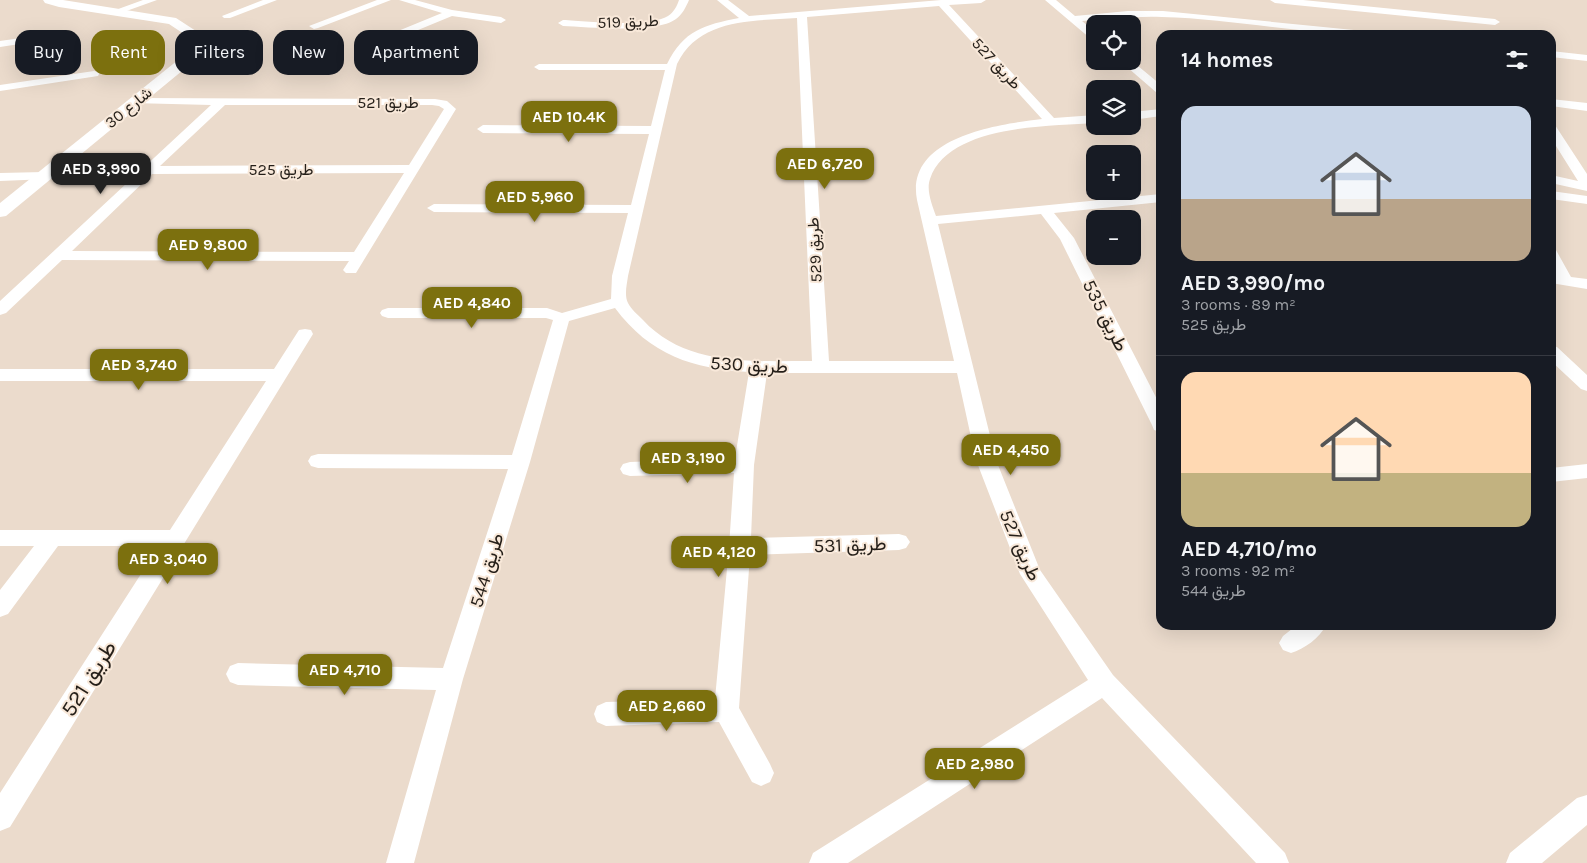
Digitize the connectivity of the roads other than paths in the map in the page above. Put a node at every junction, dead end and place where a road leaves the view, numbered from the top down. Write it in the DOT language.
graph roads {
  1 [pos="49,0"];
  2 [pos="152,0"];
  3 [pos="272,0"];
  4 [pos="386,0"];
  5 [pos="404,0"];
  6 [pos="685,0"];
  7 [pos="722,0"];
  8 [pos="981,0"];
  9 [pos="1050,0"];
  10 [pos="1276,0"];
  11 [pos="941,3"];
  12 [pos="855,5"];
  13 [pos="115,12"];
  14 [pos="451,13"];
  15 [pos="1340,14"];
  16 [pos="802,15"];
  17 [pos="227,16"];
  18 [pos="1211,18"];
  19 [pos="747,19"];
  20 [pos="1073,19"];
  21 [pos="501,20"];
  22 [pos="1495,22"];
  23 [pos="564,23"];
  24 [pos="314,26"];
  25 [pos="409,30"];
  26 [pos="1086,30"];
  27 [pos="1217,30"];
  28 [pos="1366,30"];
  29 [pos="15,42"];
  30 [pos="0,44"];
  31 [pos="1556,55"];
  32 [pos="1587,58"];
  33 [pos="539,67"];
  34 [pos="671,67"];
  35 [pos="1135,70"];
  36 [pos="91,74"];
  37 [pos="0,88"];
  38 [pos="1156,88"];
  39 [pos="136,101"];
  40 [pos="221,102"];
  41 [pos="1556,103"];
  42 [pos="1587,107"];
  43 [pos="1156,114"];
  44 [pos="1141,115"];
  45 [pos="1086,120"];
  46 [pos="1052,123"];
  47 [pos="483,128"];
  48 [pos="656,130"];
  49 [pos="1556,136"];
  50 [pos="413,169"];
  51 [pos="149,170"];
  52 [pos="44,176"];
  53 [pos="0,177"];
  54 [pos="1556,180"];
  55 [pos="1587,185"];
  56 [pos="1556,196"];
  57 [pos="1156,199"];
  58 [pos="1587,200"];
  59 [pos="434,208"];
  60 [pos="636,209"];
  61 [pos="1044,210"];
  62 [pos="0,212"];
  63 [pos="930,221"];
  64 [pos="58,255"];
  65 [pos="1558,279"];
  66 [pos="1587,284"];
  67 [pos="620,302"];
  68 [pos="0,310"];
  69 [pos="388,313"];
  70 [pos="562,318"];
  71 [pos="305,334"];
  72 [pos="1556,356"];
  73 [pos="820,366"];
  74 [pos="759,367"];
  75 [pos="965,367"];
  76 [pos="0,375"];
  77 [pos="279,375"];
  78 [pos="1587,385"];
  79 [pos="1156,415"];
  80 [pos="318,461"];
  81 [pos="520,462"];
  82 [pos="744,465"];
  83 [pos="630,469"];
  84 [pos="1587,471"];
  85 [pos="1556,474"];
  86 [pos="0,538"];
  87 [pos="52,538"];
  88 [pos="176,538"];
  89 [pos="899,542"];
  90 [pos="740,547"];
  91 [pos="0,607"];
  92 [pos="1308,630"];
  93 [pos="1290,643"];
  94 [pos="238,674"];
  95 [pos="452,679"];
  96 [pos="1104,683"];
  97 [pos="726,710"];
  98 [pos="606,714"];
  99 [pos="761,773"];
  100 [pos="1587,808"];
  101 [pos="0,817"];
  102 [pos="400,863"];
  103 [pos="823,863"];
  104 [pos="1275,863"];
  105 [pos="1520,863"];
  1 -- 13 [label="street, شارع 30"];
  2 -- 13 [label="street"];
  3 -- 17 [label="street"];
  4 -- 24 [label="street"];
  5 -- 14 [label="street"];
  6 -- 23 [label="street, طريق 519"];
  7 -- 19 [label="street"];
  8 -- 11 [label="street"];
  9 -- 20 [label="street"];
  10 -- 15 [label="street"];
  11 -- 12 [label="street"];
  11 -- 46 [label="street, طريق 527"];
  12 -- 16 [label="street"];
  13 -- 39 [label="street, شارع 30"];
  14 -- 21 [label="street"];
  14 -- 25 [label="street"];
  15 -- 18 [label="street"];
  15 -- 22 [label="street"];
  15 -- 28 [label="street"];
  16 -- 19 [label="street"];
  16 -- 73 [label="street, طريق 529"];
  18 -- 20 [label="street"];
  18 -- 27 [label="street"];
  19 -- 34 [label="street"];
  20 -- 26 [label="street"];
  29 -- 30 [label="street"];
  31 -- 32 [label="street"];
  33 -- 34 [label="street"];
  34 -- 48 [label="street"];
  35 -- 38 [label="street"];
  36 -- 37 [label="street"];
  39 -- 40 [label="street, طريق 521"];
  39 -- 52 [label="street, شارع 30"];
  40 -- 50 [label="street, طريق 521"];
  40 -- 51 [label="street"];
  41 -- 42 [label="street"];
  43 -- 44 [label="street"];
  45 -- 46 [label="street, طريق 527"];
  46 -- 63 [label="street, طريق 527"];
  47 -- 48 [label="street"];
  48 -- 60 [label="street"];
  49 -- 55 [label="street"];
  50 -- 51 [label="street, طريق 525"];
  50 -- 64 [label="street, طريق 521"];
  51 -- 64 [label="street"];
  52 -- 53 [label="street"];
  52 -- 62 [label="street, شارع 30"];
  54 -- 55 [label="street"];
  56 -- 58 [label="street"];
  57 -- 61 [label="street"];
  59 -- 60 [label="street"];
  60 -- 67 [label="street"];
  61 -- 63 [label="street"];
  61 -- 79 [label="street, طريق 535"];
  63 -- 75 [label="street, طريق 527"];
  64 -- 68 [label="street"];
  65 -- 66 [label="street"];
  67 -- 70 [label="street"];
  67 -- 74 [label="street, طريق 530"];
  69 -- 70 [label="street"];
  70 -- 81 [label="street, طريق 544"];
  71 -- 77 [label="street, طريق 521"];
  72 -- 78 [label="street"];
  73 -- 74 [label="street, طريق 530"];
  73 -- 75 [label="street, طريق 530"];
  74 -- 82 [label="street"];
  75 -- 96 [label="street, طريق 527"];
  76 -- 77 [label="street"];
  77 -- 88 [label="street, طريق 521"];
  80 -- 81 [label="street"];
  81 -- 95 [label="street, طريق 544"];
  82 -- 83 [label="street"];
  82 -- 90 [label="street"];
  84 -- 85 [label="street"];
  86 -- 87 [label="street"];
  87 -- 88 [label="street"];
  87 -- 91 [label="street"];
  88 -- 101 [label="street, طريق 521"];
  89 -- 90 [label="street, طريق 531"];
  90 -- 97 [label="street"];
  92 -- 93 [label="street"];
  94 -- 95 [label="street"];
  95 -- 102 [label="street, طريق 544"];
  96 -- 103 [label="street"];
  96 -- 104 [label="street, طريق 527"];
  97 -- 98 [label="street"];
  97 -- 99 [label="street"];
  100 -- 105 [label="street"];
}
